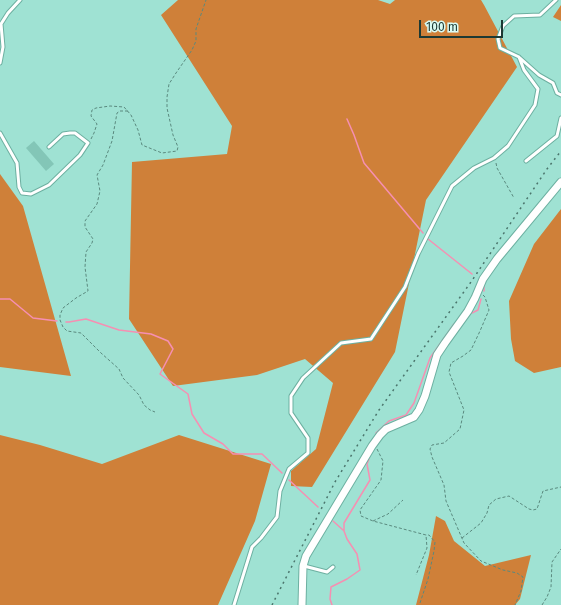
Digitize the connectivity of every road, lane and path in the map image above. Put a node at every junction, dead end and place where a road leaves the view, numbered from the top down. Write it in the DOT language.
graph roads {
  1 [pos="20,0"];
  2 [pos="206,0"];
  3 [pos="556,0"];
  4 [pos="520,57"];
  5 [pos="0,63"];
  6 [pos="561,95"];
  7 [pos="128,111"];
  8 [pos="561,118"];
  9 [pos="0,133"];
  10 [pos="88,143"];
  11 [pos="49,147"];
  12 [pos="494,158"];
  13 [pos="526,161"];
  14 [pos="561,182"];
  15 [pos="514,198"];
  16 [pos="478,292"];
  17 [pos="155,412"];
  18 [pos="375,443"];
  19 [pos="561,488"];
  20 [pos="403,500"];
  21 [pos="373,521"];
  22 [pos="426,535"];
  23 [pos="462,538"];
  24 [pos="561,549"];
  25 [pos="303,566"];
  26 [pos="334,567"];
  27 [pos="416,575"];
  28 [pos="420,603"];
  29 [pos="234,605"];
  30 [pos="302,605"];
  31 [pos="515,605"];
  32 [pos="542,605"];
  1 -- 5 [label="lane"];
  2 -- 7 [label="path"];
  3 -- 4 [label="lane"];
  4 -- 6 [label="lane"];
  4 -- 12 [label="lane"];
  7 -- 10 [label="path"];
  7 -- 17 [label="path"];
  8 -- 13 [label="lane"];
  9 -- 10 [label="lane"];
  10 -- 11 [label="lane"];
  12 -- 15 [label="path"];
  12 -- 29 [label="lane"];
  14 -- 16 [label="street"];
  16 -- 18 [label="street"];
  16 -- 23 [label="path"];
  18 -- 21 [label="path"];
  18 -- 25 [label="street"];
  19 -- 23 [label="path"];
  20 -- 21 [label="path"];
  21 -- 22 [label="path"];
  22 -- 27 [label="path"];
  22 -- 28 [label="path"];
  23 -- 31 [label="path"];
  24 -- 32 [label="path"];
  25 -- 26 [label="lane"];
  25 -- 30 [label="street"];
}
